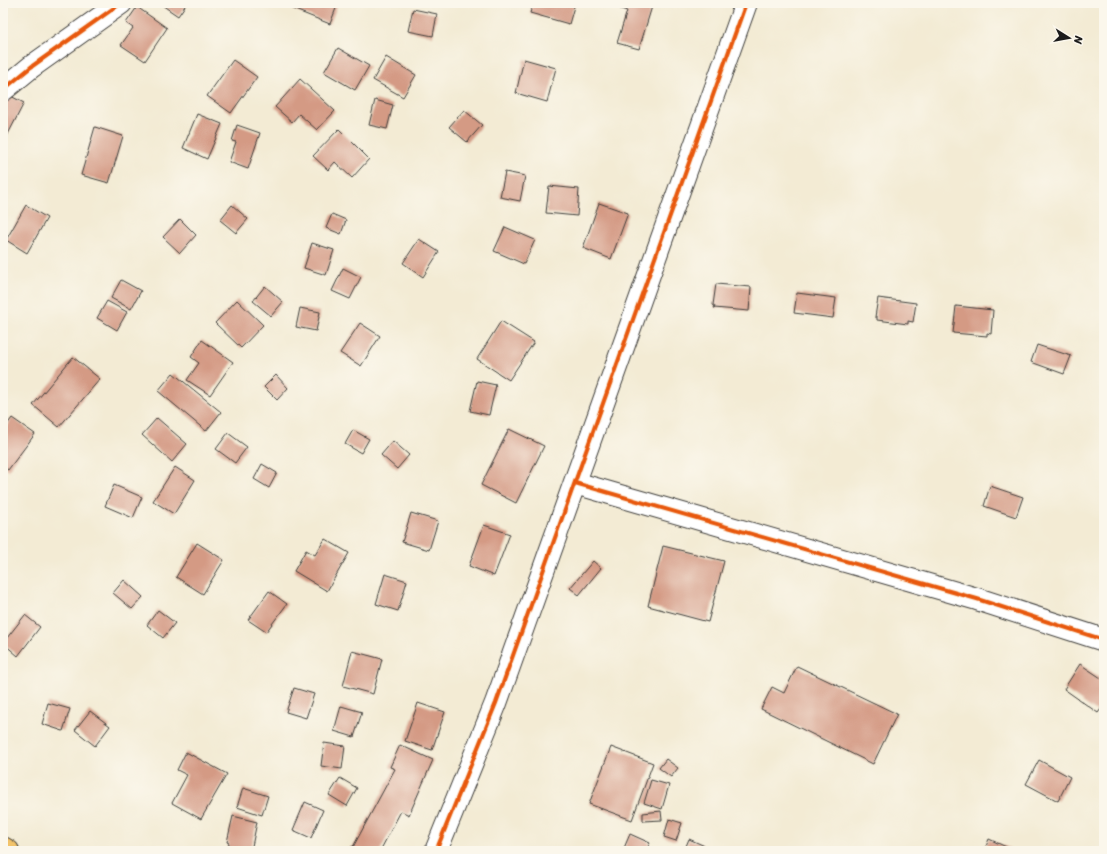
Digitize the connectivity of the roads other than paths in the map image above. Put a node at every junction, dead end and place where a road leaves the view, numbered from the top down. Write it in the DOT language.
graph roads {
  1 [pos="121,3"];
  2 [pos="746,3"];
  3 [pos="3,90"];
  4 [pos="575,483"];
  5 [pos="1104,640"];
  6 [pos="3,848"];
  7 [pos="8,851"];
  8 [pos="436,851"];
  1 -- 3 [label="street"];
  2 -- 4 [label="street"];
  4 -- 5 [label="street"];
  4 -- 8 [label="street"];
  6 -- 7 [label="main road"];
}
